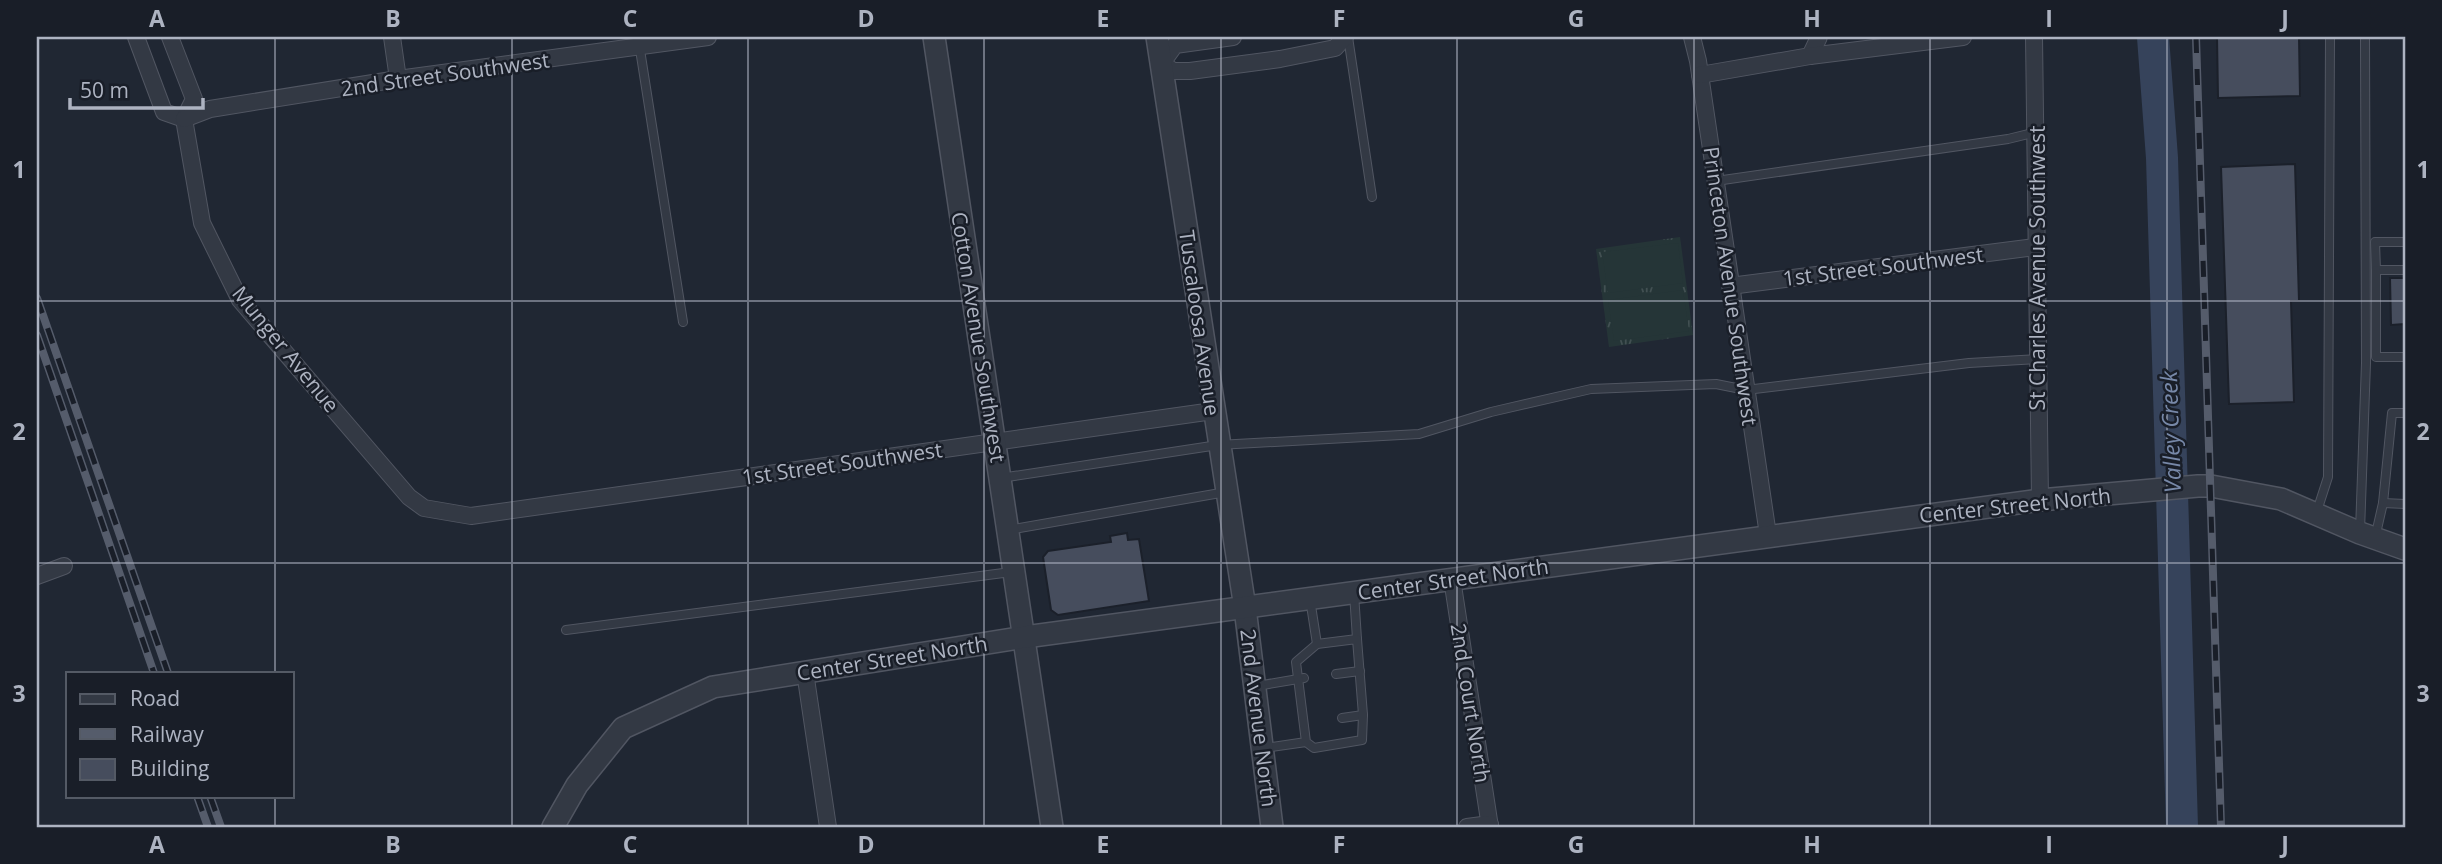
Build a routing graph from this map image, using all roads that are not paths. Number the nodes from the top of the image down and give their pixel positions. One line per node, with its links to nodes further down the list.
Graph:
1 (136, 37): 20 (street)
2 (170, 37): 20 (street, Munger Avenue)
3 (392, 37): 19 (street)
4 (708, 37): 15 (street, 2nd Street Southwest)
5 (933, 37): 35 (street, Cotton Avenue Southwest)
6 (1157, 37): 17 (street, Tuscaloosa Avenue)
7 (1233, 37): 17 (street)
8 (1346, 37): 17 (street); 23 (lane)
9 (1692, 37): 18 (street, Princeton Avenue Southwest)
10 (1819, 37): 16 (street)
11 (1963, 37): 16 (street)
12 (2034, 37): 21 (street, St Charles Avenue Southwest)
13 (2330, 37): 42 (lane)
14 (2365, 37): 46 (lane)
15 (639, 42): 19 (street, 2nd Street Southwest); 29 (lane)
16 (1810, 56): 18 (street)
17 (1161, 63): 33 (street, Tuscaloosa Avenue)
18 (1700, 75): 22 (street, Princeton Avenue Southwest)
19 (398, 79): 20 (street, 2nd Street Southwest)
20 (184, 119): 43 (street, Munger Avenue)
21 (2036, 132): 22 (lane); 25 (street, St Charles Avenue Southwest)
22 (1716, 181): 28 (street, Princeton Avenue Southwest)
23 (1373, 197)
24 (2405, 242): 26 (lane)
25 (2035, 247): 28 (street, 1st Street Southwest); 31 (street, St Charles Avenue Southwest)
26 (2376, 270): 27 (lane); 30 (lane)
27 (2405, 271)
28 (1730, 286): 32 (street, Princeton Avenue Southwest)
29 (683, 322)
30 (2405, 357)
31 (2037, 359): 32 (lane); 39 (street, St Charles Avenue Southwest)
32 (1746, 390): 36 (lane); 45 (street, Princeton Avenue Southwest)
33 (1213, 411): 35 (street, 1st Street Southwest); 36 (street, Tuscaloosa Avenue)
34 (2405, 413): 40 (lane)
35 (995, 441): 37 (street, Cotton Avenue Southwest); 43 (street, 1st Street Southwest)
36 (1218, 445): 37 (lane); 38 (street, Tuscaloosa Avenue)
37 (1000, 478): 44 (street, Cotton Avenue Southwest)
38 (1226, 492): 44 (lane); 54 (street, Tuscaloosa Avenue)
39 (2040, 500): 42 (street, Center Street North); 45 (street, Center Street North)
40 (2384, 503): 41 (lane); 46 (lane)
41 (2405, 504)
42 (2316, 514): 46 (street, Center Street North)
43 (471, 516)
44 (1008, 530): 49 (street, Cotton Avenue Southwest)
45 (1768, 535): 51 (street, Center Street North)
46 (2367, 536): 47 (street, Center Street North)
47 (2405, 549)
48 (64, 566): 50 (street)
49 (1014, 572): 55 (lane); 56 (street, Cotton Avenue Southwest)
50 (37, 576)
51 (1452, 579): 52 (street, Center Street North); 68 (street, 2nd Court North)
52 (1354, 593): 53 (street, Center Street North); 57 (lane)
53 (1310, 599): 54 (street, Center Street North); 58 (lane)
54 (1245, 608): 56 (street, Center Street North); 63 (street, 2nd Avenue North)
55 (566, 630)
56 (1025, 637): 60 (street, Center Street North); 71 (street, Cotton Avenue Southwest)
57 (1357, 639): 58 (lane); 59 (lane)
58 (1317, 644): 62 (lane)
59 (1360, 671): 61 (lane); 64 (lane)
60 (805, 672): 69 (street, Center Street North); 70 (street)
61 (1336, 674)
62 (1301, 679): 63 (lane); 66 (lane)
63 (1254, 686): 67 (street, 2nd Avenue North)
64 (1363, 715): 65 (lane); 66 (lane)
65 (1342, 718)
66 (1306, 742): 67 (lane)
67 (1262, 748): 72 (street, 2nd Avenue North)
68 (1490, 826): 73 (street)
69 (553, 827)
70 (828, 827)
71 (1052, 827)
72 (1272, 827)
73 (1467, 827)

